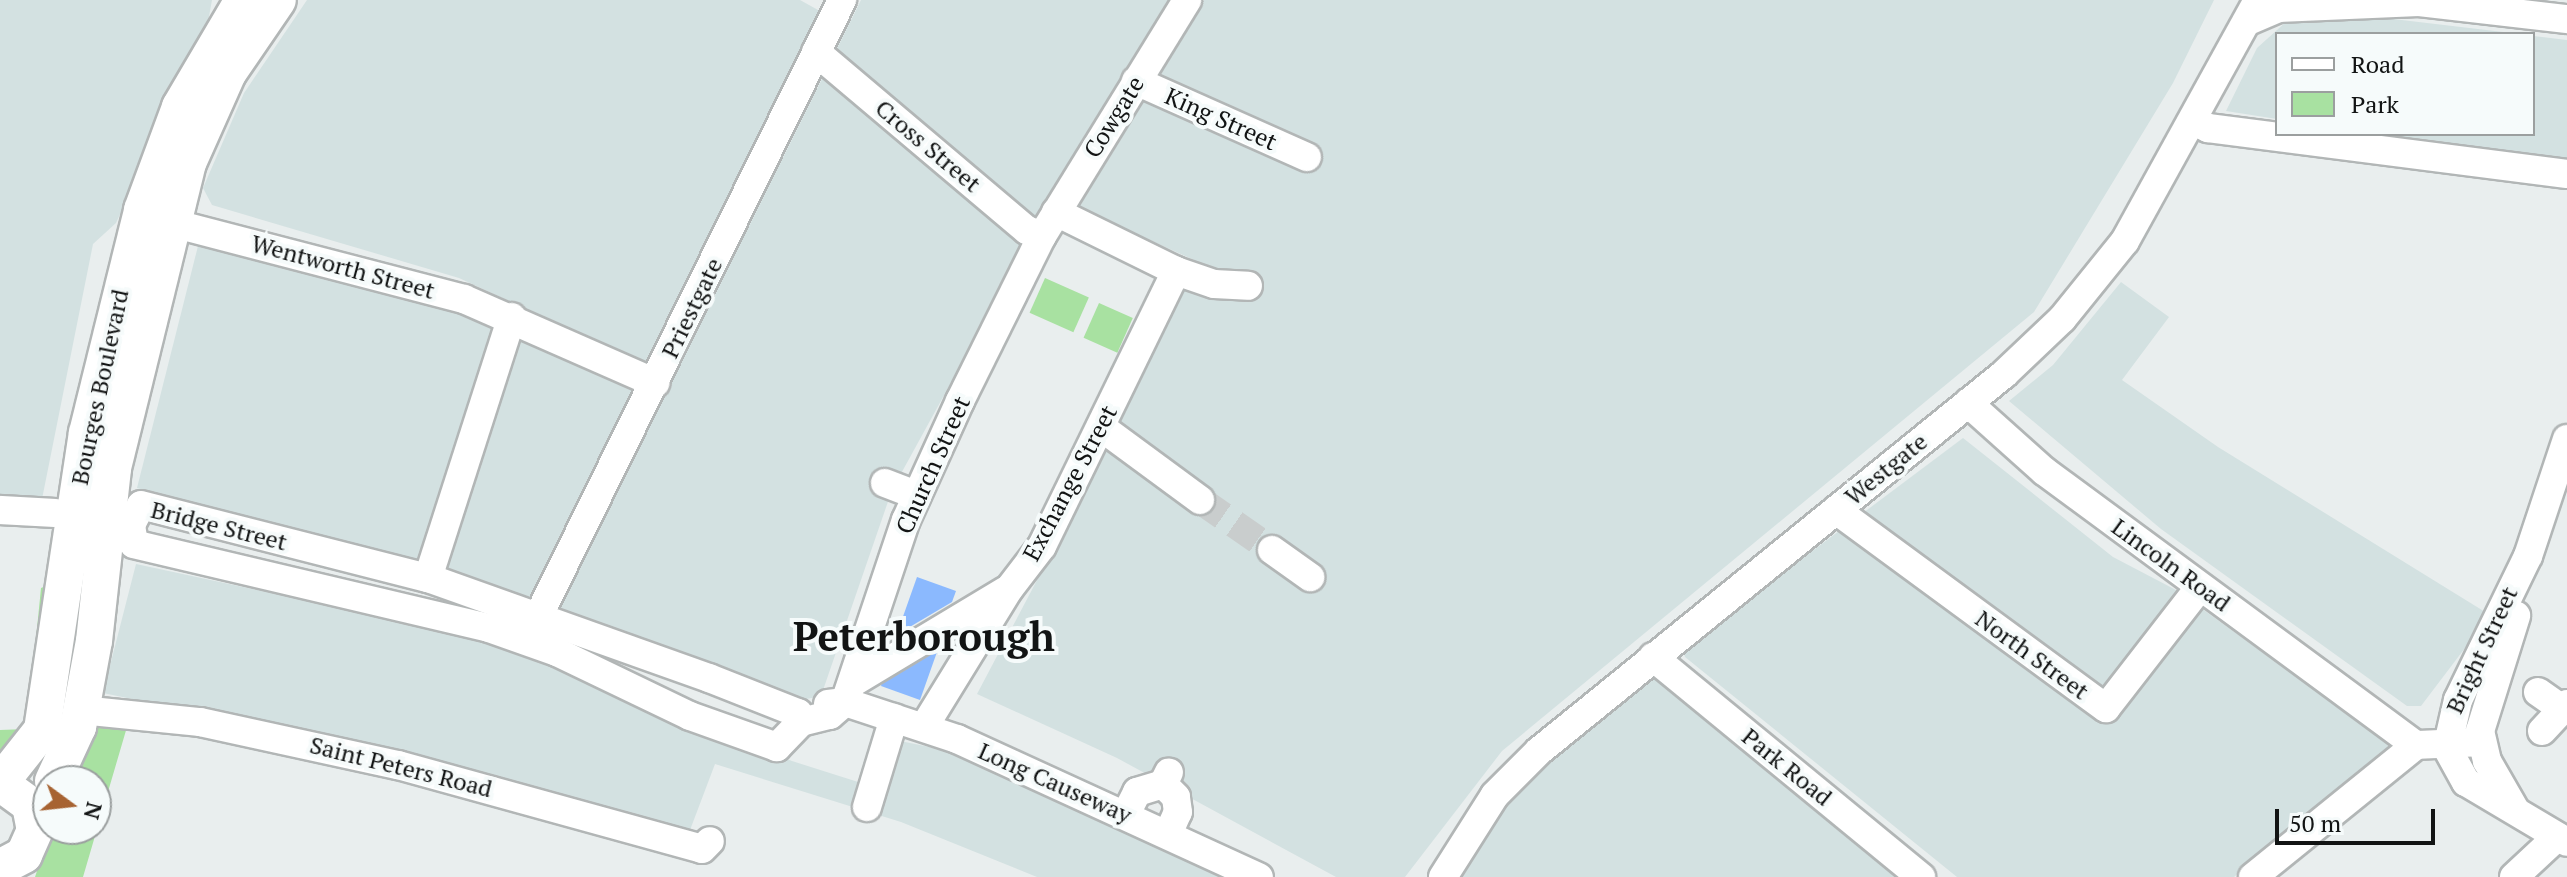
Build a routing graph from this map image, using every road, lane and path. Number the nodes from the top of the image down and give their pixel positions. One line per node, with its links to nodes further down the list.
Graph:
1 (278, 0): 13 (main road, Bourges Boulevard)
2 (842, 0): 8 (street, Priestgate)
3 (1187, 0): 9 (street, Cowgate)
4 (2319, 2): 6 (street); 7 (street)
5 (235, 6): 51 (main road, Bourges Boulevard)
6 (2253, 10): 10 (street, Westgate)
7 (2567, 19)
8 (816, 52): 14 (street, Cross Street); 18 (street, Priestgate)
9 (1136, 81): 11 (street, King Street); 14 (street, Cowgate)
10 (2194, 121): 12 (street); 19 (street, Westgate)
11 (1307, 157)
12 (2567, 174)
13 (172, 223): 17 (street, Wentworth Street); 40 (main road, Bourges Boulevard)
14 (1049, 224): 15 (street, Cross Street); 23 (street, Church Street)
15 (1176, 271): 16 (street, Cross Street); 20 (street, Exchange Street)
16 (1248, 286)
17 (512, 317): 18 (street, Wentworth Street); 31 (street)
18 (655, 383): 34 (street, Priestgate)
19 (1968, 403): 26 (street, Westgate); 32 (street, Lincoln Road)
20 (1101, 427): 24 (street); 33 (street, Exchange Street)
21 (2567, 439): 29 (street, Bright Street)
22 (885, 483): 23 (street)
23 (917, 495): 37 (street, Church Street)
24 (1200, 500)
25 (0, 510): 27 (street)
26 (1836, 510): 32 (street, North Street); 35 (street, Westgate)
27 (55, 513)
28 (1272, 550): 30 (street)
29 (2528, 556): 47 (street, Bright Street); 48 (street, Bright Street)
30 (1310, 577)
31 (428, 578): 34 (street, Bridge Street); 44 (street, Bridge Street)
32 (2200, 587): 41 (street, Lincoln Road)
33 (1009, 589): 37 (street, Bridge Street); 45 (street, Exchange Street)
34 (516, 597): 36 (street, Bridge Street)
35 (1653, 657): 62 (street, Westgate); 63 (street, Park Road)
36 (709, 678): 42 (street, Bridge Street); 44 (street)
37 (849, 692): 42 (street, Bridge Street); 43 (street, Long Causeway)
38 (2538, 692): 39 (street)
39 (2564, 706): 46 (street)
40 (81, 710): 50 (main road, Bourges Boulevard); 58 (street, Saint Peters Road)
41 (2384, 717): 48 (street, Lincoln Road); 49 (street, Lincoln Road)
42 (800, 718): 44 (street, Bridge Street)
43 (894, 718): 45 (street, Long Causeway); 53 (street)
44 (687, 723)
45 (924, 727): 55 (street, Long Causeway)
46 (2542, 731)
47 (2481, 733): 48 (street, Lincoln Road); 54 (street)
48 (2447, 736): 49 (street, Lincoln Road); 54 (street)
49 (2416, 745): 64 (street)
50 (61, 765)
51 (0, 783): 52 (main road)
52 (32, 800)
53 (867, 807)
54 (2516, 812): 57 (street)
55 (1126, 814): 56 (street, Long Causeway); 56 (street)
56 (1168, 834): 61 (street, Long Causeway)
57 (2562, 840): 65 (street)
58 (710, 841)
59 (32, 844): 60 (main road)
60 (15, 867)
61 (1259, 877)
62 (1443, 877)
63 (1921, 877)
64 (2253, 877)
65 (2514, 877)

